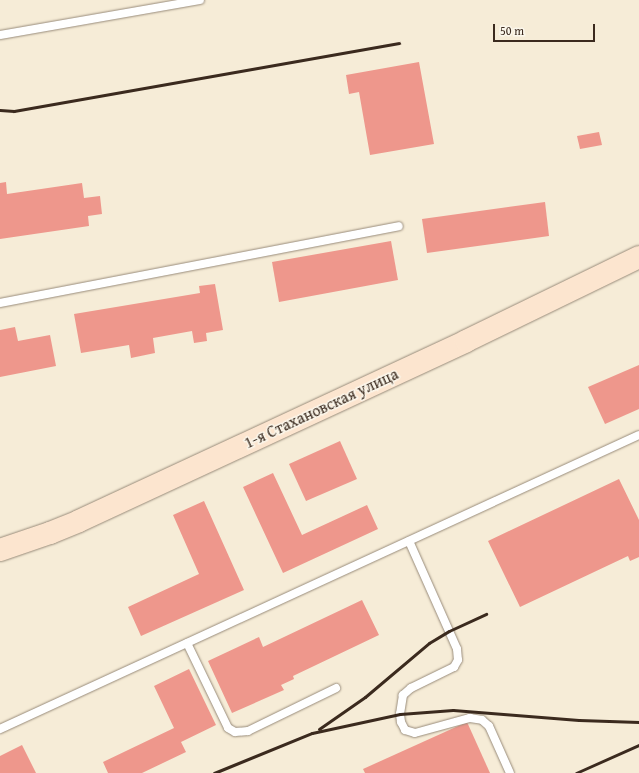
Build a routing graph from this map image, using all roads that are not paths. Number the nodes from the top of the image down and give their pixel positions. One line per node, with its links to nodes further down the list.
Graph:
1 (200, 0): 2 (lane)
2 (0, 35)
3 (399, 226): 5 (lane)
4 (639, 257): 8 (main road, 1-я Стахановская улица)
5 (0, 304)
6 (639, 435): 7 (lane)
7 (409, 541): 9 (lane); 12 (lane)
8 (0, 550)
9 (187, 643): 10 (lane); 11 (lane)
10 (336, 688)
11 (0, 729)
12 (510, 773)

